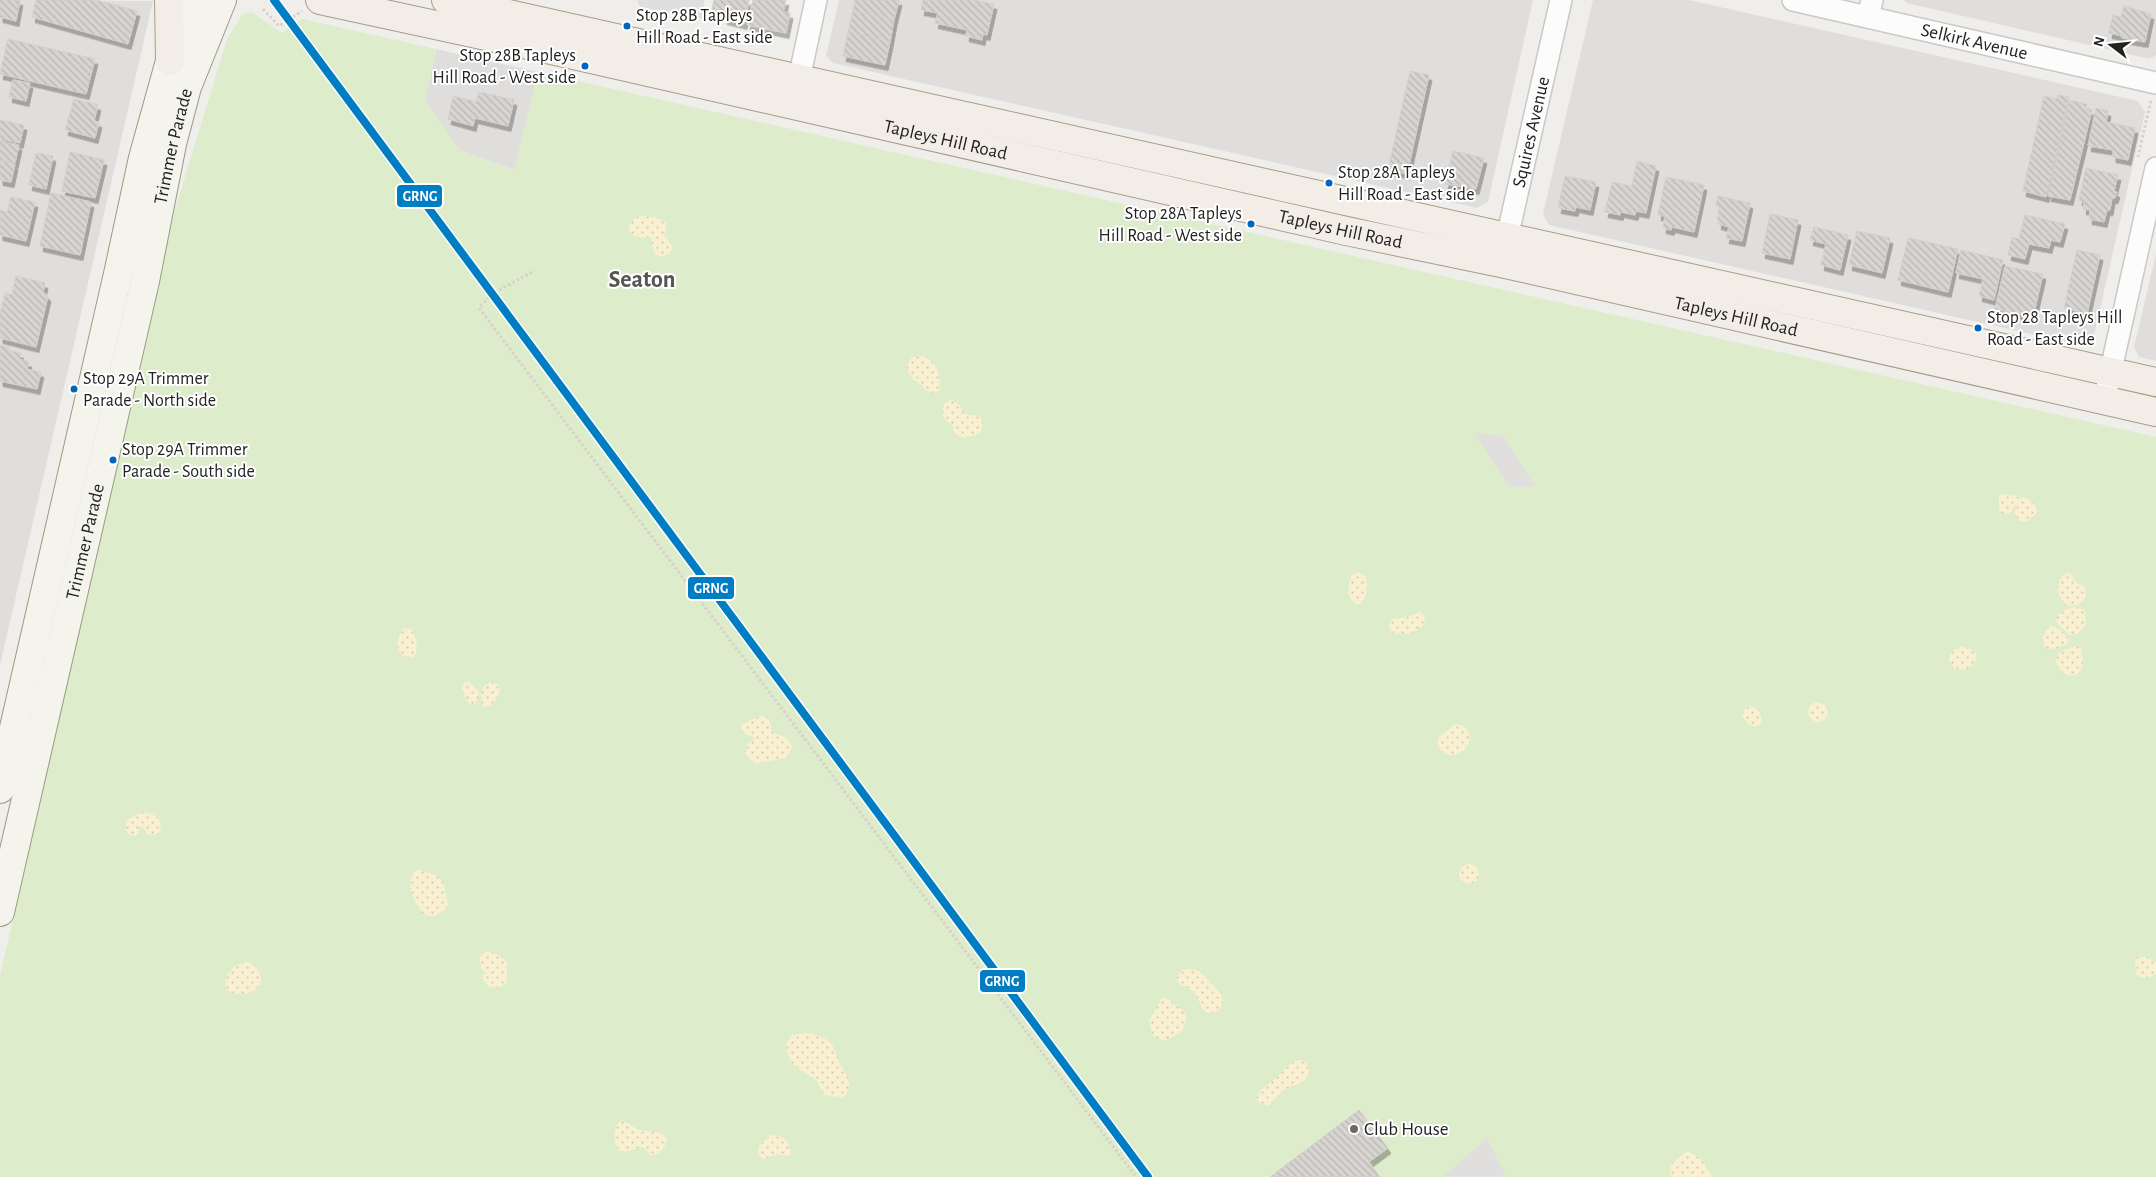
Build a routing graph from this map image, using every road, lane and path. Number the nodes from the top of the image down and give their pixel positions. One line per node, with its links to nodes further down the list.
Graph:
1 (169, 0): 10 (main road)
2 (195, 0): 10 (main road, Trimmer Parade)
3 (222, 0): 21 (main road, Trimmer Parade)
4 (320, 0): 14 (main road, Tapleys Hill Road)
5 (446, 0): 11 (main road, Tapleys Hill Road)
6 (816, 0): 11 (street)
7 (1561, 0): 14 (street, Squires Avenue)
8 (1793, 0): 9 (street, Selkirk Avenue)
9 (1870, 9): 12 (street, Selkirk Avenue)
10 (170, 61): 20 (main road, Trimmer Parade)
11 (799, 79): 14 (main road, Tapleys Hill Road)
12 (2156, 83)
13 (2156, 168): 16 (street)
14 (1504, 250): 16 (main road, Tapleys Hill Road); 18 (main road, Tapleys Hill Road)
15 (532, 272): 22 (path)
16 (2111, 372): 17 (main road, Tapleys Hill Road); 18 (street)
17 (2156, 382)
18 (2104, 401): 19 (main road, Tapleys Hill Road)
19 (2156, 412)
20 (0, 788)
21 (0, 912)
22 (1136, 1177)

